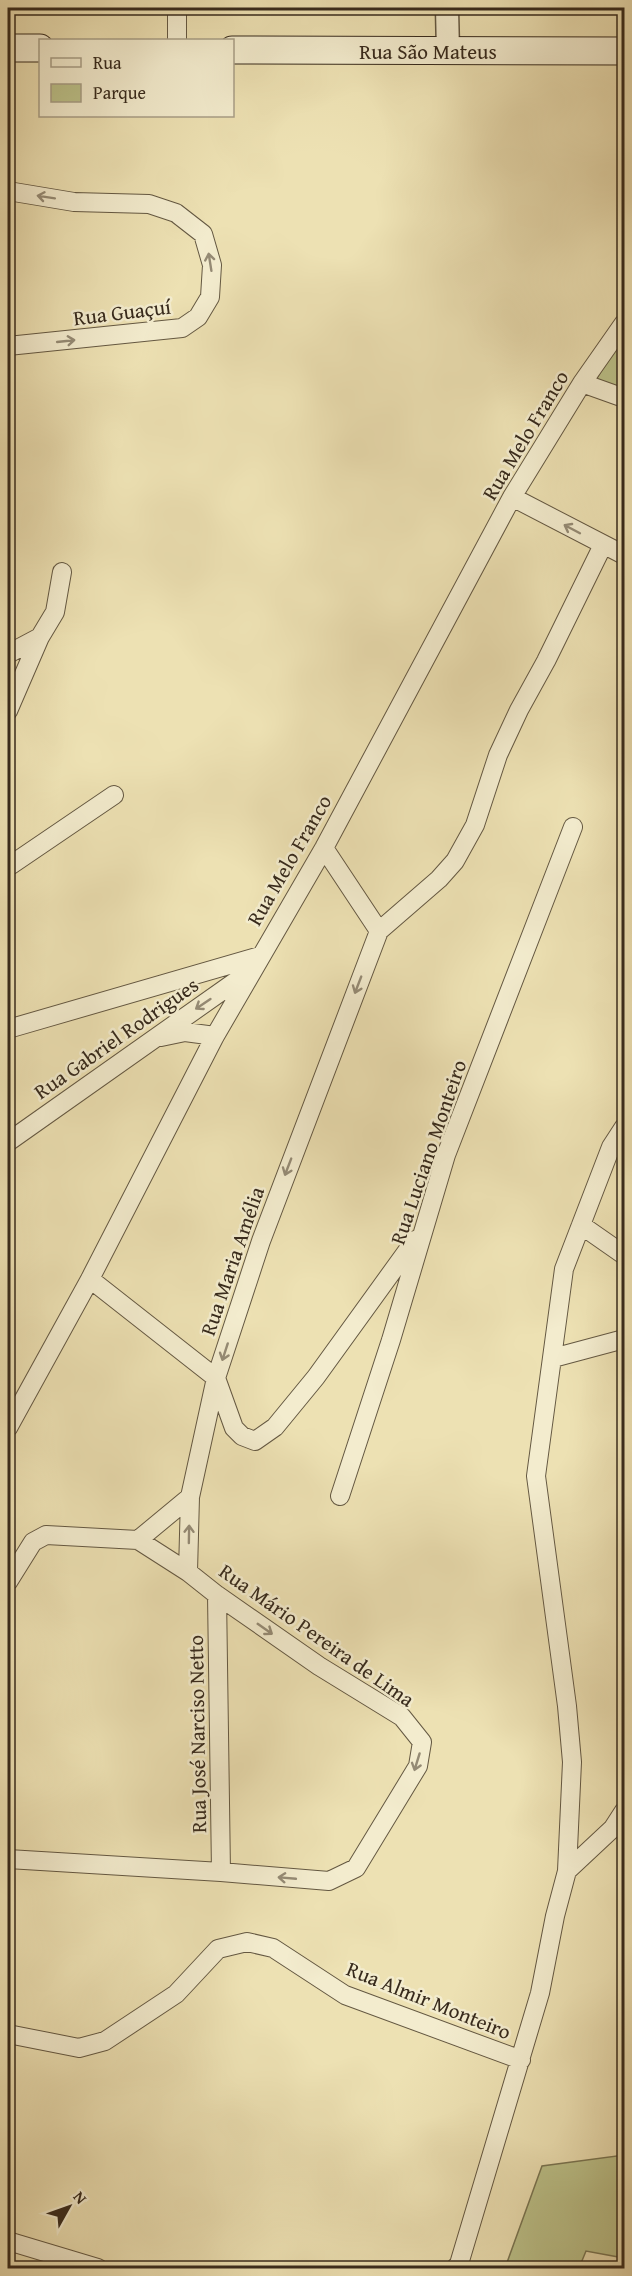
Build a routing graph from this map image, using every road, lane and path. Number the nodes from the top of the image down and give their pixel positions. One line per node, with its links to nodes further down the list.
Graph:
1 (177, 8): 3 (street)
2 (447, 8): 8 (street)
3 (177, 39)
4 (8, 48): 5 (main road)
5 (39, 48)
6 (234, 50): 8 (main road, Rua São Mateus)
7 (624, 51): 8 (main road, Rua São Mateus)
8 (448, 52)
9 (8, 191): 11 (street, Rua Guaçuí, one-way to 9)
10 (624, 323): 12 (street, Rua Melo Franco)
11 (8, 346)
12 (582, 383): 13 (street); 14 (street, Rua Melo Franco)
13 (624, 398)
14 (512, 497): 15 (street, one-way to 14); 23 (street, Rua Melo Franco)
15 (603, 545): 16 (street); 25 (street)
16 (624, 555)
17 (62, 572): 18 (street)
18 (40, 637): 19 (street); 20 (street)
19 (8, 654)
20 (8, 711)
21 (114, 795): 24 (street)
22 (573, 827): 33 (street, Rua Luciano Monteiro)
23 (324, 848): 25 (street); 26 (street, Rua Melo Franco)
24 (8, 867)
25 (379, 931): 38 (street, Rua Maria Amélia, one-way to 38)
26 (256, 964): 27 (street); 28 (street, Rua Melo Franco); 29 (street, Rua Gabriel Rodrigues, one-way to 29)
27 (8, 1029)
28 (215, 1036): 29 (street); 35 (street, Rua Melo Franco)
29 (151, 1040): 31 (street, Rua Gabriel Rodrigues)
30 (624, 1127): 32 (street)
31 (8, 1142)
32 (581, 1225): 34 (street); 37 (street)
33 (424, 1227): 38 (street); 40 (street, Rua Luciano Monteiro)
34 (624, 1255)
35 (90, 1279): 38 (street); 39 (street, Rua Melo Franco)
36 (624, 1339): 37 (street)
37 (553, 1358): 48 (street)
38 (216, 1378): 41 (street, Rua Maria Amélia)
39 (8, 1428)
40 (340, 1496)
41 (190, 1497): 42 (street); 43 (street, Rua Mário Pereira de Lima, one-way to 41)
42 (138, 1540): 43 (street, Rua Mário Pereira de Lima); 44 (street)
43 (188, 1572): 45 (street, Rua Mário Pereira de Lima)
44 (8, 1582)
45 (217, 1595): 49 (street, Rua José Narciso Netto); 49 (street, Rua Mário Pereira de Lima, one-way to 49)
46 (624, 1810): 48 (street)
47 (8, 1859): 49 (street, Rua Mário Pereira de Lima)
48 (567, 1871): 51 (street)
49 (221, 1872)
50 (8, 2034): 51 (street, Rua Almir Monteiro)
51 (521, 2060): 54 (street)
52 (8, 2241): 53 (street)
53 (98, 2268)
54 (456, 2268)

